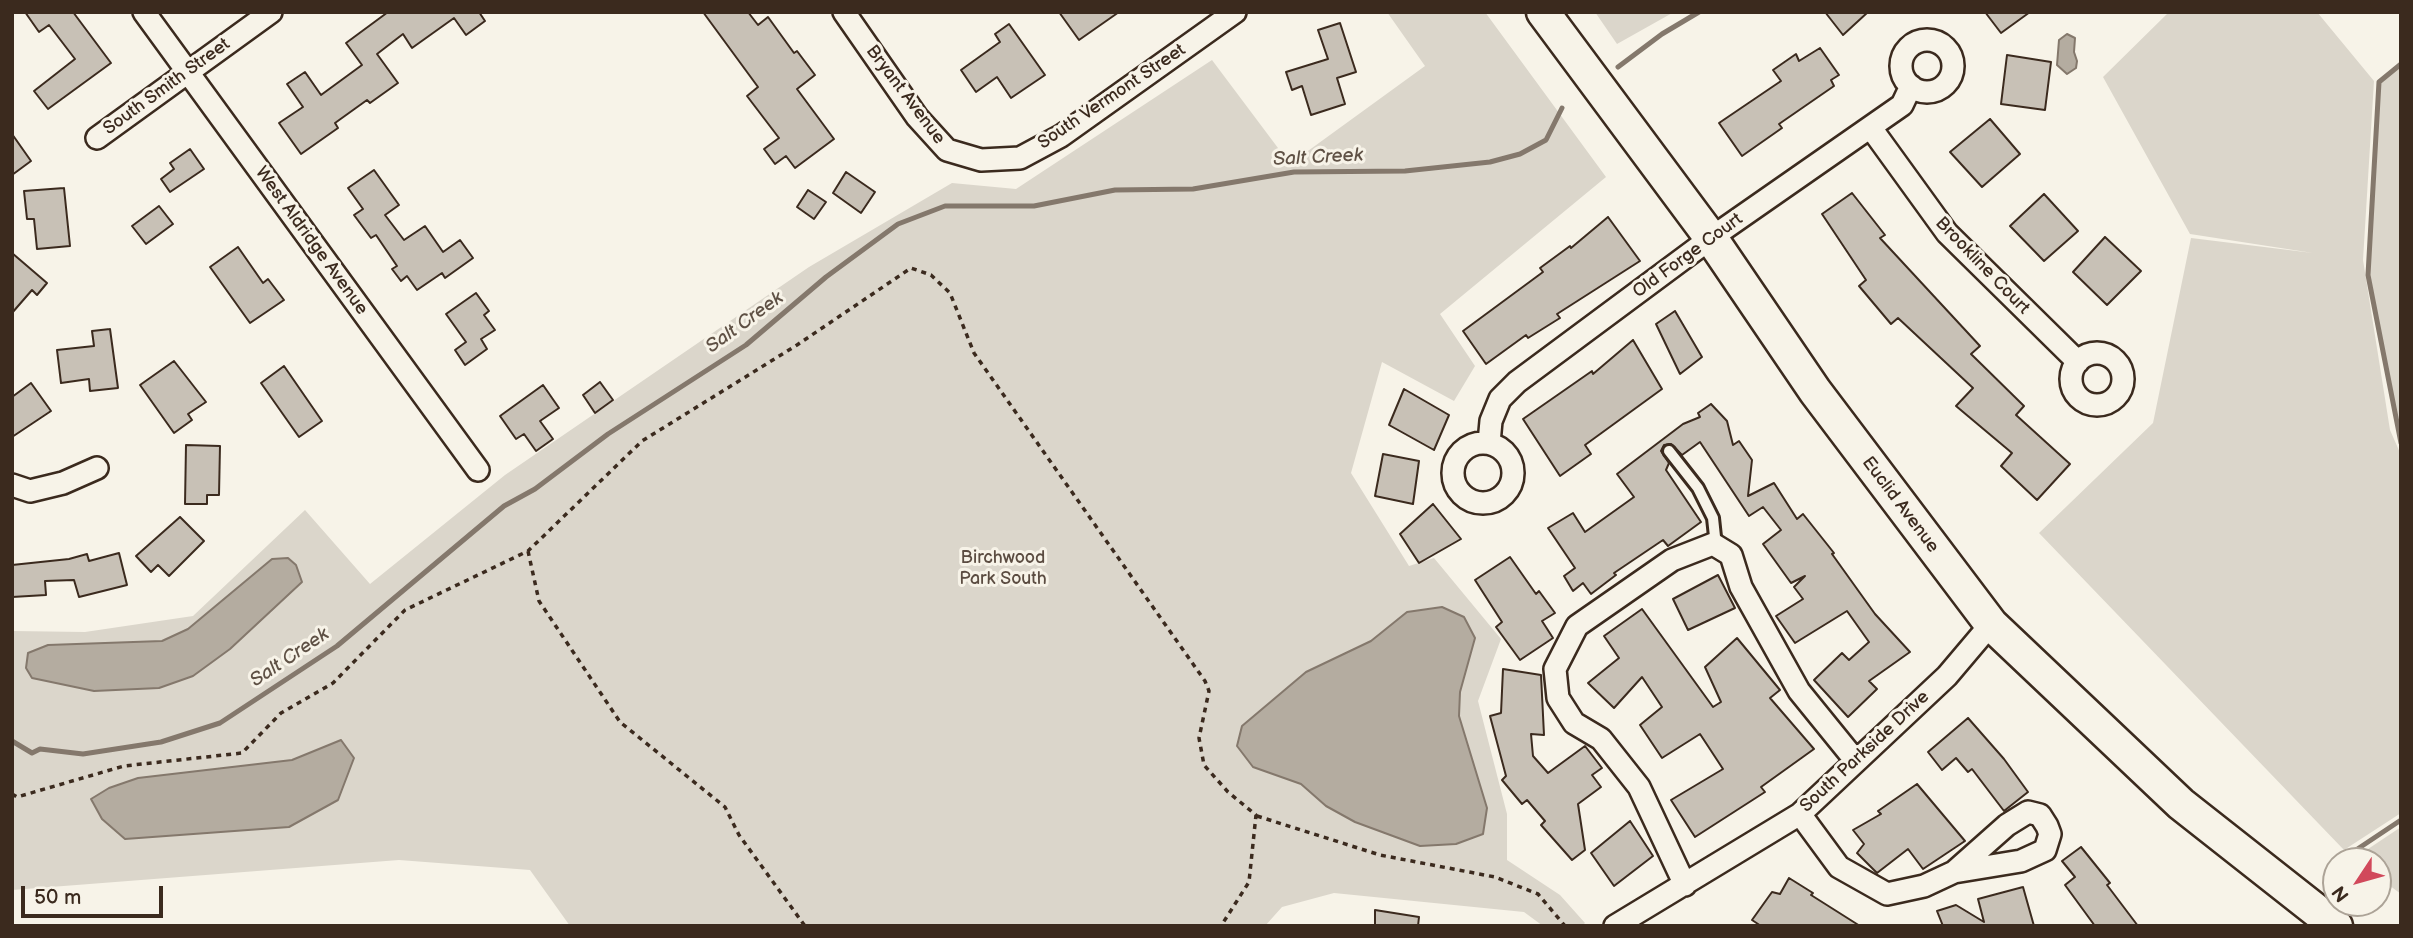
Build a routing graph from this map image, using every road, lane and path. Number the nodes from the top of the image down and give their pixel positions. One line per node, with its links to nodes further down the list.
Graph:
1 (144, 12): 6 (street, West Aldridge Avenue)
2 (271, 12): 6 (street, South Smith Street)
3 (844, 12): 10 (street, Bryant Avenue)
4 (1235, 12): 10 (street, South Vermont Street)
5 (1543, 12): 11 (main road, Euclid Avenue)
6 (187, 72): 9 (street, South Smith Street); 16 (street, West Aldridge Avenue)
7 (1911, 86): 8 (street, Old Forge Court)
8 (1871, 128): 11 (street, Old Forge Court); 12 (street, Brookline Court)
9 (97, 138)
10 (981, 160)
11 (1711, 238): 13 (street, Old Forge Court); 20 (main road, Euclid Avenue)
12 (2078, 362)
13 (1489, 443)
14 (1669, 451): 18 (lane)
15 (97, 468): 17 (street)
16 (478, 470)
17 (12, 485)
18 (1716, 546): 21 (street); 26 (street)
19 (528, 551): 22 (path); 24 (path); 27 (path)
20 (1991, 624): 21 (street, South Parkside Drive); 31 (main road, Euclid Avenue)
21 (1855, 761): 23 (street, South Parkside Drive)
22 (12, 794)
23 (1800, 814): 25 (street); 26 (street, South Parkside Drive)
24 (1256, 816): 28 (path); 29 (path)
25 (1954, 872)
26 (1685, 885): 30 (street, South Parkside Drive)
27 (805, 926)
28 (1221, 926)
29 (1565, 926)
30 (1615, 926)
31 (2336, 926)

